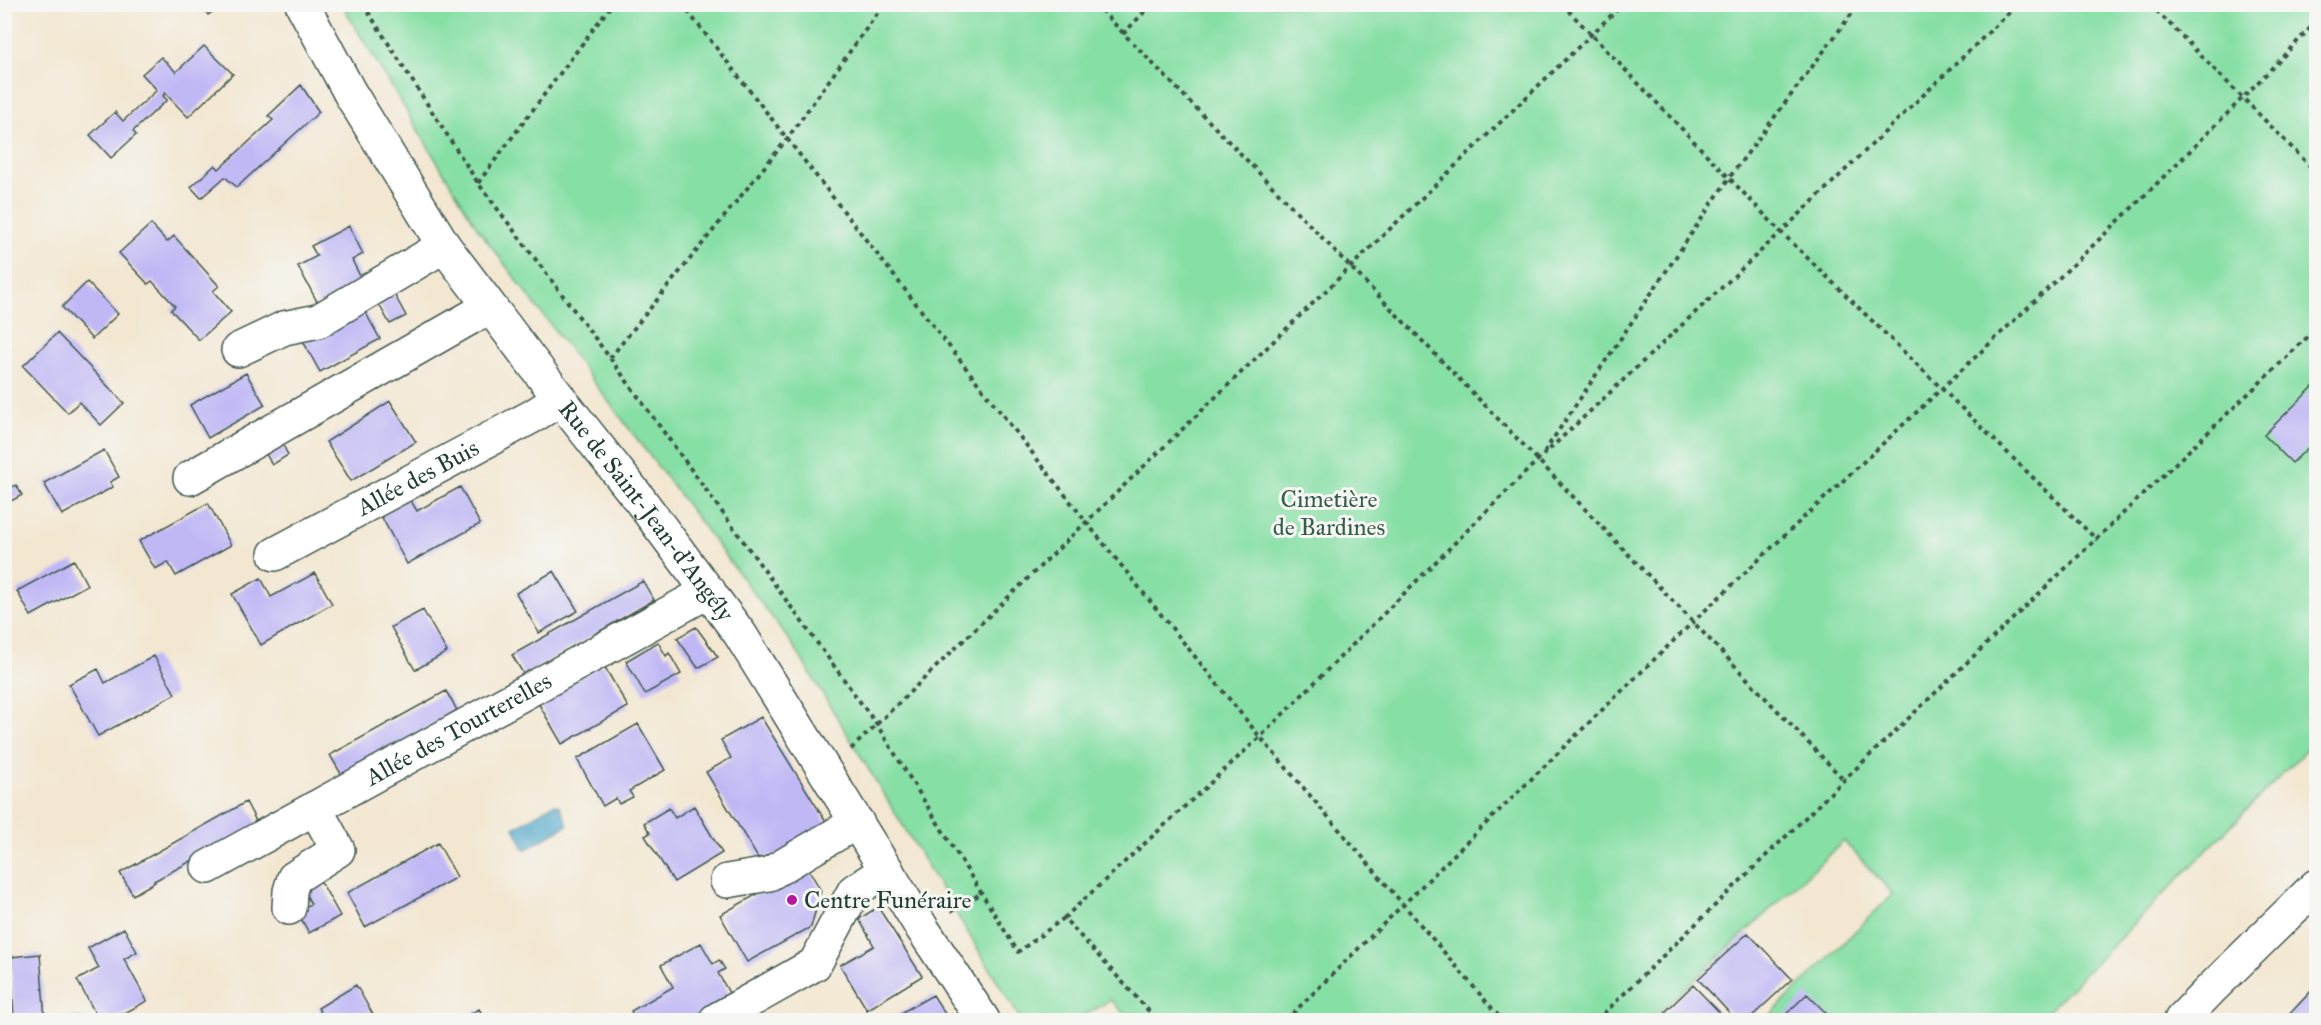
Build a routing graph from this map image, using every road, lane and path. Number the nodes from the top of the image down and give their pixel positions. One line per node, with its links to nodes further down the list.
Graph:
1 (302, 4): 22 (main road, Rue de Saint-Jean-d'Angély)
2 (363, 4): 20 (path)
3 (612, 4): 20 (path)
4 (682, 4): 17 (path)
5 (884, 4): 17 (path)
6 (1095, 4): 14 (path)
7 (1152, 4): 14 (path)
8 (1562, 4): 15 (path)
9 (1623, 4): 15 (path)
10 (1859, 4): 19 (path)
11 (2018, 4): 21 (path)
12 (2150, 4): 16 (path)
13 (2316, 22): 16 (path)
14 (1123, 34): 23 (path)
15 (1591, 35): 19 (path); 23 (path)
16 (2244, 99): 18 (path); 28 (path)
17 (787, 140): 27 (path); 32 (path)
18 (2316, 172)
19 (1729, 178): 21 (path); 30 (path)
20 (478, 183): 27 (path)
21 (1781, 232): 28 (path); 30 (path)
22 (444, 246): 24 (main road, Rue de Saint-Jean-d'Angély); 26 (main road)
23 (1351, 267): 30 (path); 32 (path)
24 (489, 307): 29 (main road, Rue de Saint-Jean-d'Angély); 31 (main road)
25 (2316, 329): 33 (path)
26 (238, 350)
27 (610, 358): 37 (path)
28 (1942, 389): 33 (path); 36 (path)
29 (560, 399): 34 (main road, Allée des Buis); 35 (main road, Rue de Saint-Jean-d'Angély)
30 (1538, 460): 36 (path); 38 (path)
31 (190, 478)
32 (1087, 523): 37 (path); 38 (path)
33 (2097, 540): 40 (path)
34 (275, 554)
35 (709, 591): 39 (main road, Rue de Saint-Jean-d'Angély); 41 (main road, Allée des Tourterelles)
36 (1694, 622): 40 (path); 47 (path)
37 (877, 725): 39 (path); 49 (path)
38 (1260, 737): 47 (path); 49 (path)
39 (824, 768): 42 (main road, Rue de Saint-Jean-d'Angély)
40 (1844, 780): 55 (path)
41 (315, 808): 43 (main road, Allée des Tourterelles); 48 (main road)
42 (857, 822): 44 (main road, Rue de Saint-Jean-d'Angély); 45 (main road)
43 (208, 867)
44 (887, 870): 50 (main road); 51 (main road, Rue de Saint-Jean-d'Angély)
45 (727, 881)
46 (2316, 886): 56 (main road)
47 (1403, 905): 53 (path); 54 (path)
48 (289, 908)
49 (1064, 918): 52 (path)
50 (716, 1020)
51 (983, 1020)
52 (1157, 1020)
53 (1286, 1020)
54 (1502, 1020)
55 (1597, 1020)
56 (2181, 1020)

